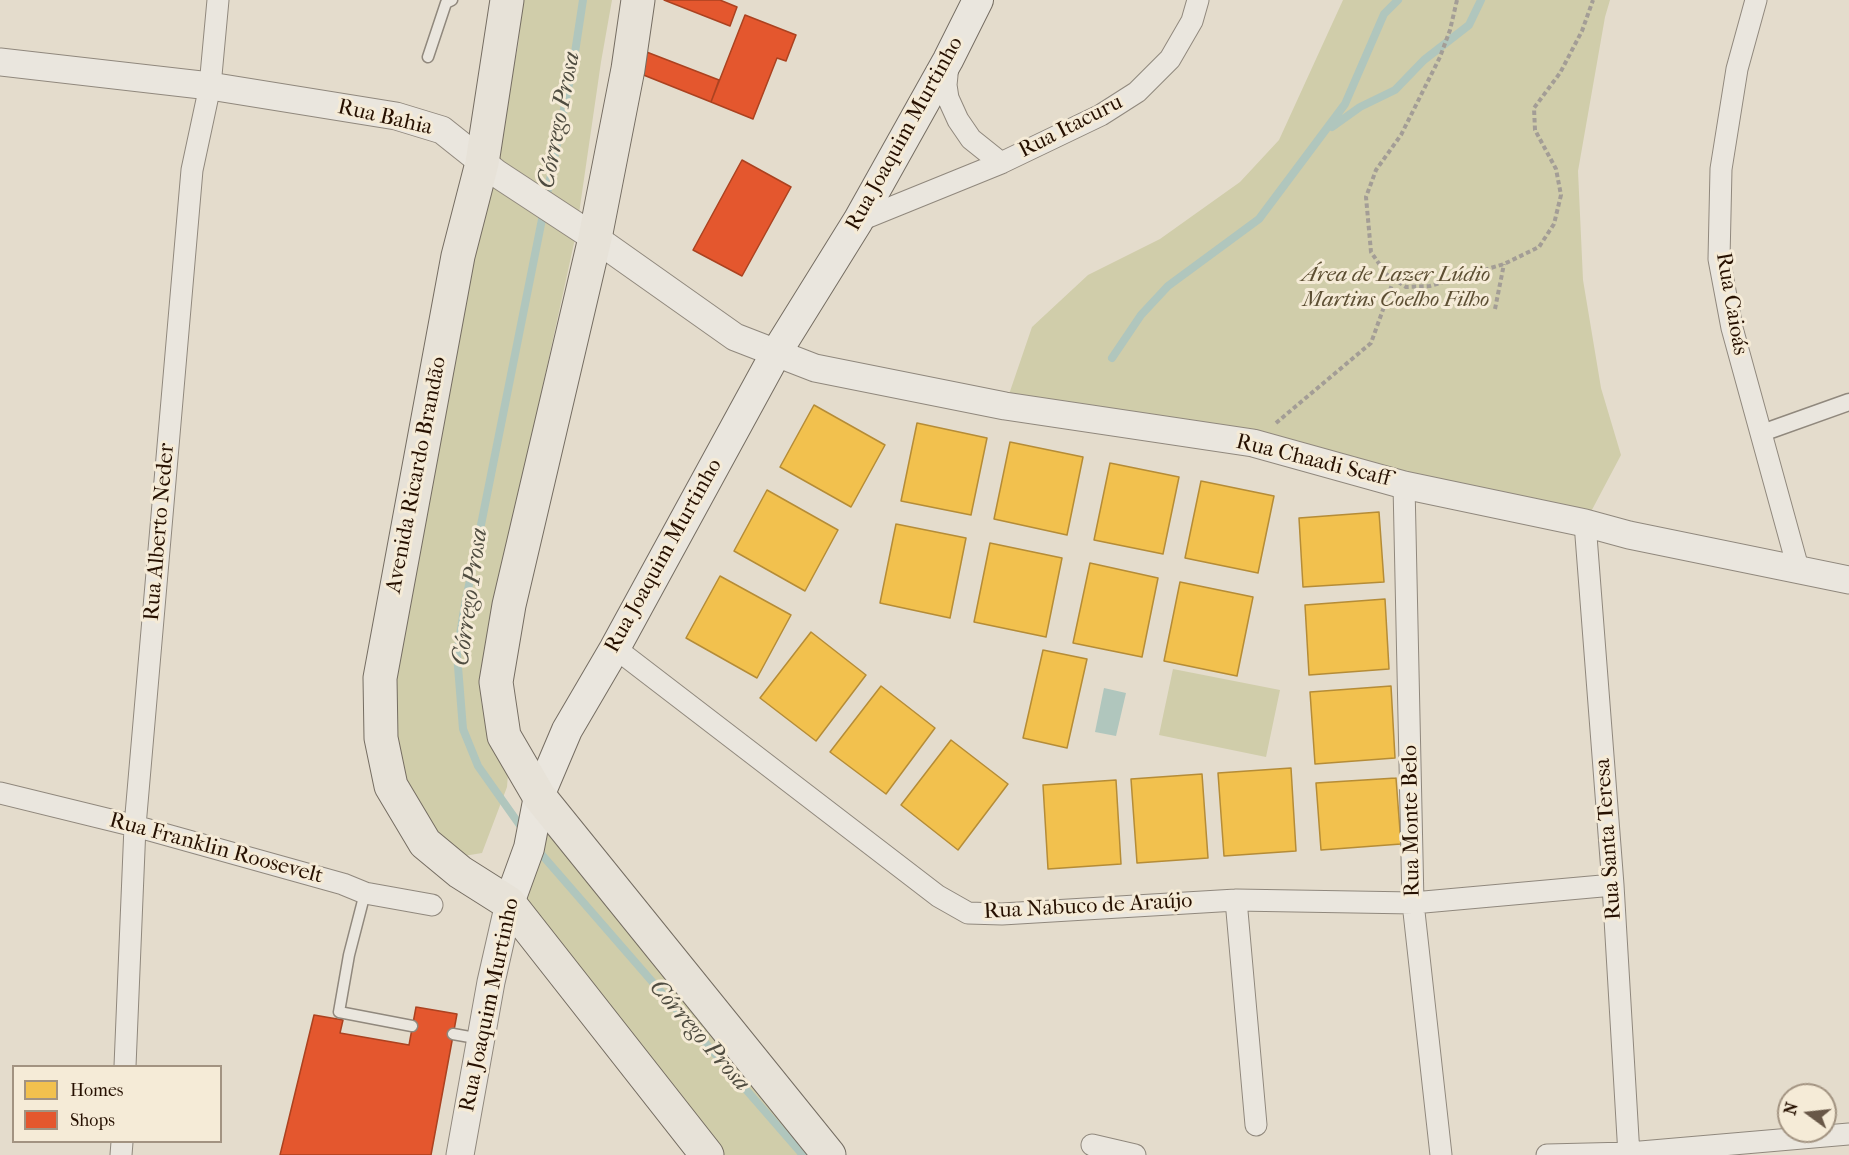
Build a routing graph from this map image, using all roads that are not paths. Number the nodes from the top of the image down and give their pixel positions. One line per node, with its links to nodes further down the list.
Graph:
1 (218, 0): 11 (street, Rua Alberto Neder)
2 (452, 0): 8 (lane)
3 (507, 0): 13 (main road, Avenida Ricardo Brandão)
4 (638, 0): 15 (main road)
5 (978, 0): 9 (main road, Rua Joaquim Murtinho)
6 (1198, 0): 12 (street, Rua Itacuru)
7 (1756, 0): 18 (street, Rua Caioás)
8 (428, 57)
9 (948, 60): 12 (street, Rua Itacuru); 14 (main road, Rua Joaquim Murtinho)
10 (0, 62): 11 (street, Rua Bahia)
11 (210, 86): 13 (street, Rua Bahia); 26 (street, Rua Alberto Neder)
12 (1001, 163): 14 (street, Rua Itacuru)
13 (489, 168): 15 (street, Rua Bahia); 29 (main road, Avenida Ricardo Brandão)
14 (858, 221): 16 (main road, Rua Joaquim Murtinho)
15 (583, 231): 16 (street, Rua Bahia); 25 (main road)
16 (776, 354): 19 (street, Rua Chaadi Scaff); 23 (main road, Rua Joaquim Murtinho)
17 (1849, 402): 18 (street)
18 (1762, 433): 21 (street, Rua Caioás)
19 (1404, 485): 20 (street, Rua Chaadi Scaff); 31 (street, Rua Monte Belo)
20 (1585, 523): 21 (street, Rua Chaadi Scaff); 27 (street, Rua Santa Teresa)
21 (1798, 568): 22 (street, Rua Chaadi Scaff)
22 (1849, 580)
23 (615, 648): 25 (main road, Rua Joaquim Murtinho); 30 (street, Rua Nabuco de Araújo)
24 (0, 793): 26 (street, Rua Franklin Roosevelt)
25 (537, 810): 29 (main road, Rua Joaquim Murtinho); 43 (main road)
26 (135, 826): 28 (street, Rua Franklin Roosevelt); 36 (street, Rua Alberto Neder)
27 (1613, 885): 31 (street, Rua Nabuco de Araújo); 40 (street, Rua Santa Teresa)
28 (365, 893): 32 (street, Rua Franklin Roosevelt); 33 (lane)
29 (511, 897): 35 (street, Rua Joaquim Murtinho); 42 (main road, Avenida Ricardo Brandão)
30 (1236, 900): 31 (street, Rua Nabuco de Araújo); 37 (street)
31 (1413, 903): 45 (street, Rua Monte Belo)
32 (432, 905)
33 (412, 1026)
34 (453, 1034): 35 (lane)
35 (481, 1039): 41 (street, Rua Joaquim Murtinho)
36 (125, 1065)
37 (1256, 1125)
38 (1849, 1134): 40 (street)
39 (1092, 1145): 44 (street)
40 (1629, 1154): 46 (street)
41 (460, 1155)
42 (707, 1155)
43 (829, 1155)
44 (1135, 1155)
45 (1441, 1155)
46 (1547, 1155)

